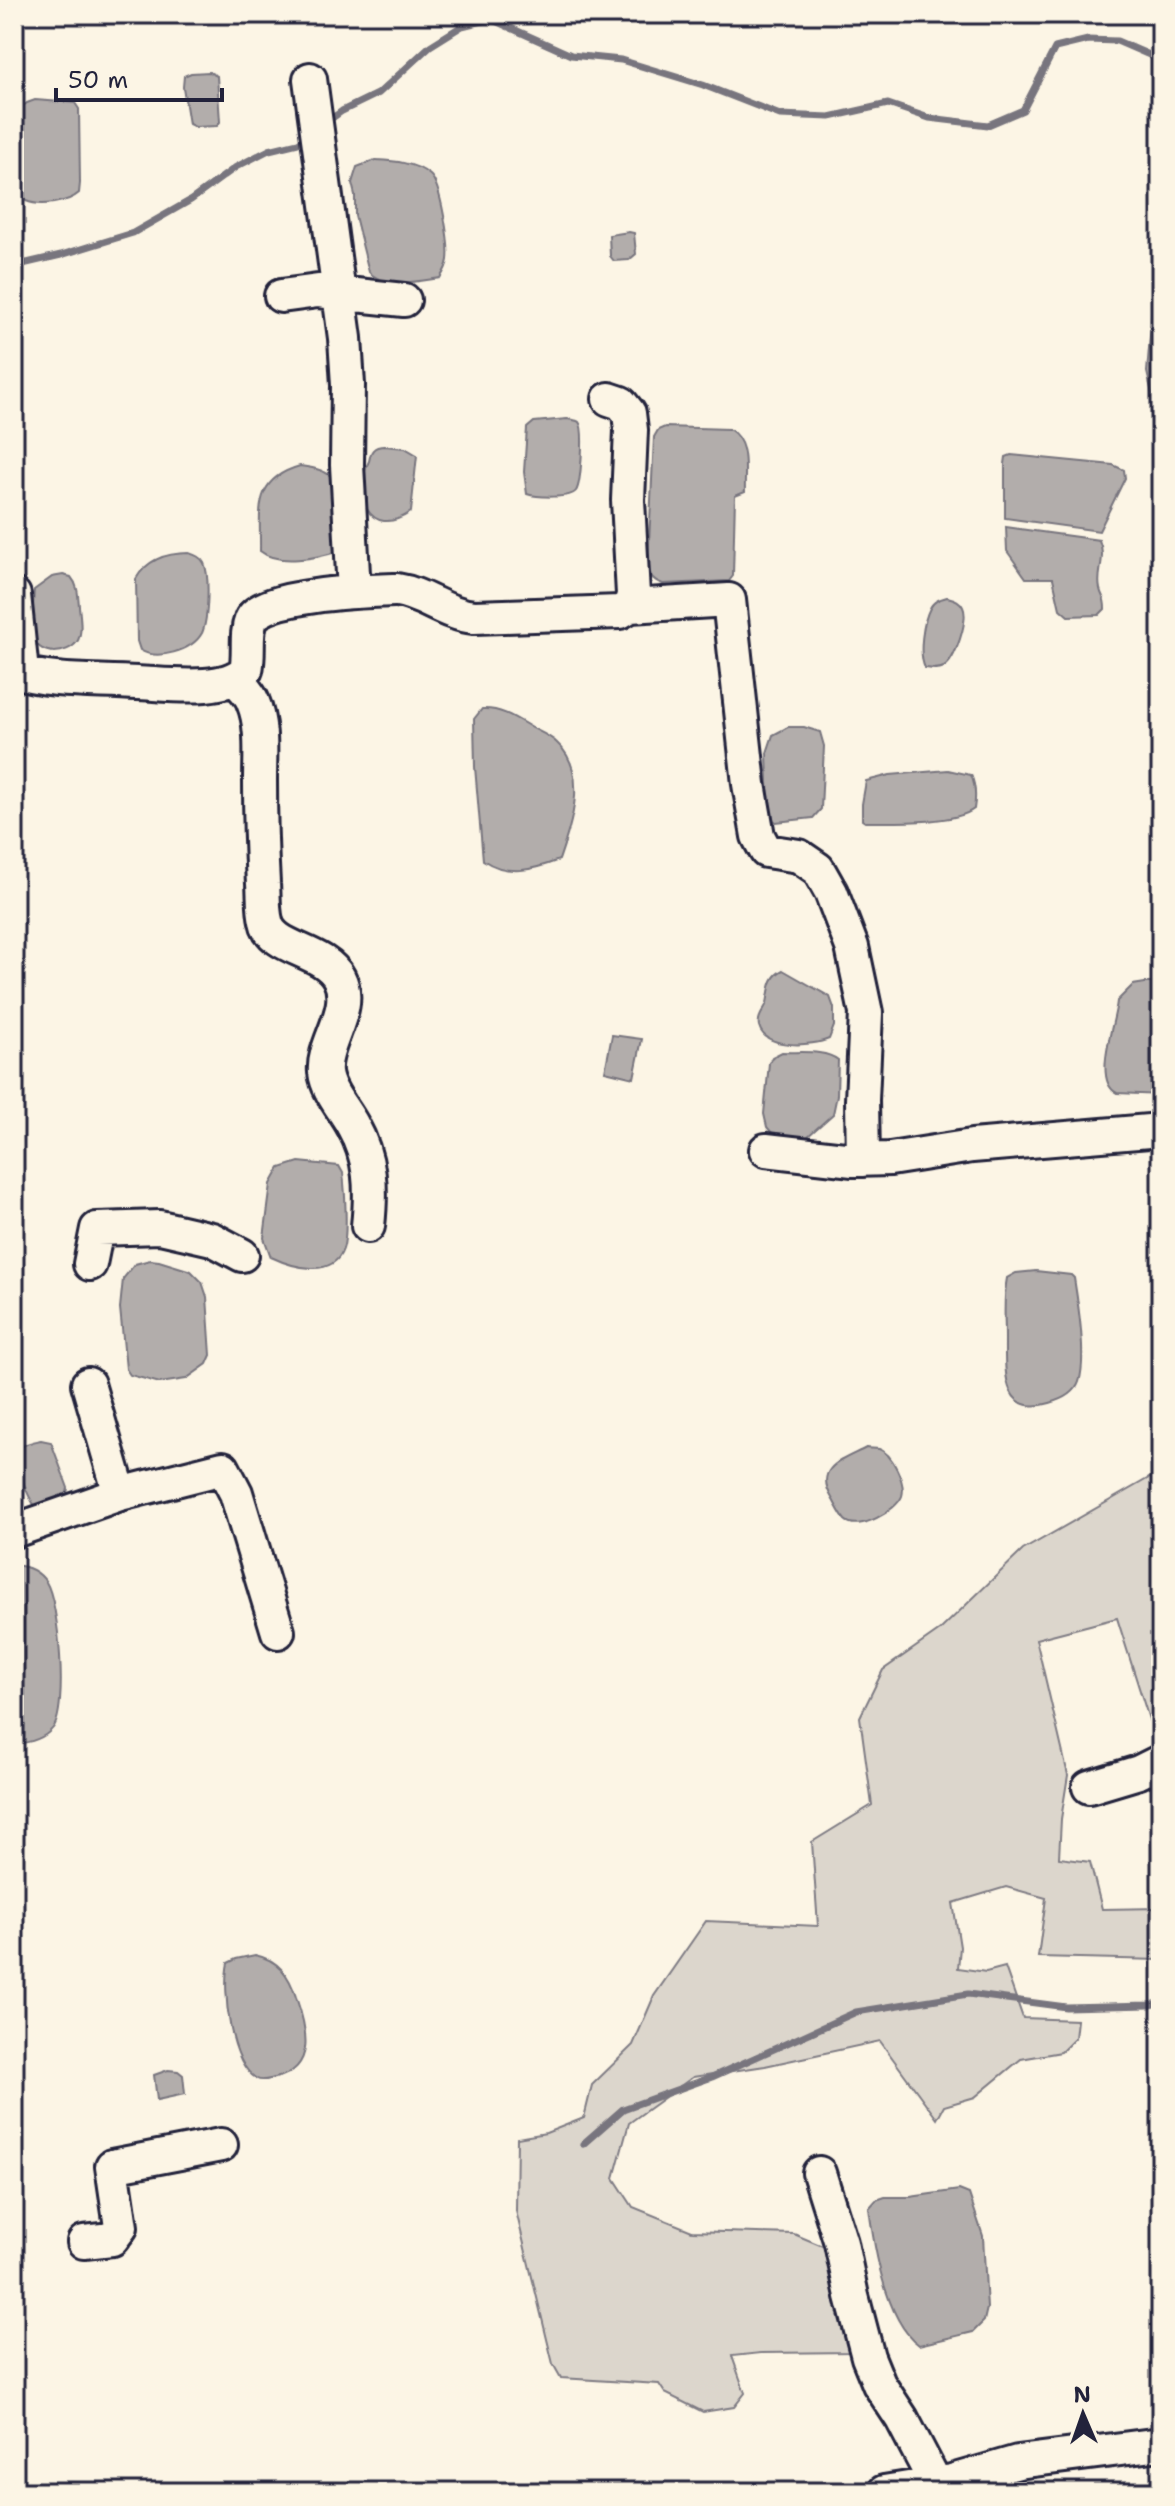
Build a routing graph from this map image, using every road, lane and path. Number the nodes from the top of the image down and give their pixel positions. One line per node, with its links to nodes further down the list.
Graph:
1 (311, 93): 2 (street)
2 (339, 293): 3 (street); 4 (street); 6 (street)
3 (281, 296)
4 (404, 300)
5 (609, 399): 8 (street)
6 (354, 592): 8 (street); 10 (street)
7 (14, 595): 9 (street)
8 (630, 606): 13 (street)
9 (17, 672): 10 (street)
10 (235, 678): 14 (street)
11 (1161, 1130): 13 (street)
12 (766, 1150): 13 (street)
13 (863, 1160)
14 (368, 1226)
15 (242, 1255): 16 (street)
16 (90, 1264)
17 (88, 1384): 18 (street)
18 (120, 1494): 19 (street); 20 (street)
19 (14, 1531)
20 (278, 1632)
21 (1161, 1761): 22 (street)
22 (1089, 1787)
23 (221, 2145): 25 (street)
24 (819, 2173): 27 (street)
25 (84, 2242)
26 (1161, 2444): 28 (street)
27 (936, 2484): 28 (street); 29 (street)
28 (968, 2484)
29 (884, 2492)

